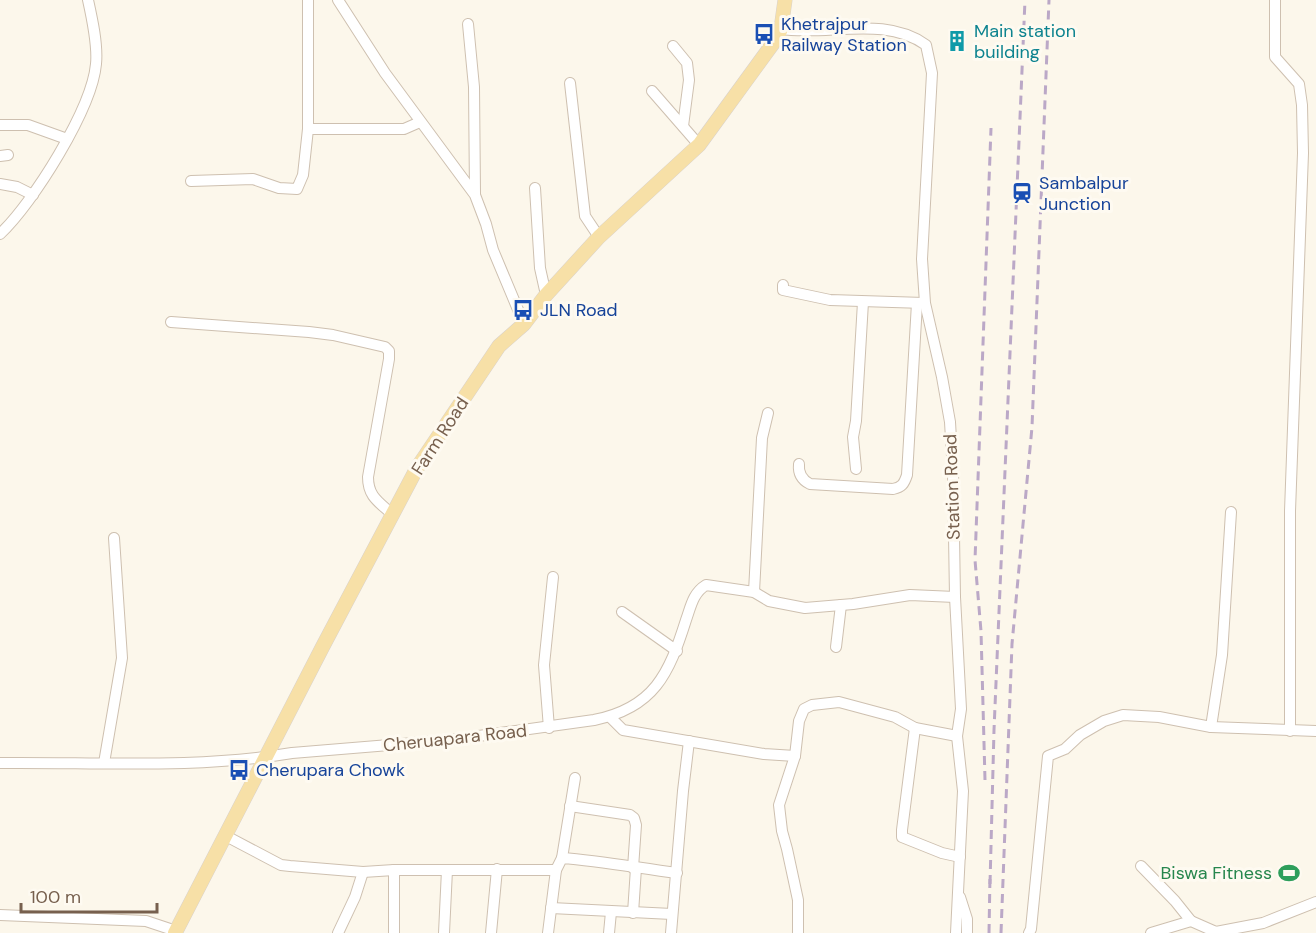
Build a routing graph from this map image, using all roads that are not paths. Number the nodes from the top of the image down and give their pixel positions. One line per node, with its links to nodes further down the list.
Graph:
1 (88, 0): 15 (street)
2 (308, 0): 14 (street)
3 (338, 0): 11 (street)
4 (785, 0): 7 (main road, Farm Road)
5 (1275, 0): 47 (street)
6 (468, 24): 21 (street)
7 (781, 28): 16 (main road, Farm Road); 27 (street, Station Road)
8 (673, 46): 13 (street)
9 (570, 82): 23 (street)
10 (652, 91): 13 (street)
11 (420, 122): 14 (street); 21 (street)
12 (0, 126): 15 (street)
13 (683, 126): 16 (street)
14 (308, 129): 17 (street)
15 (67, 139): 20 (street)
16 (699, 145): 23 (main road, Farm Road)
17 (191, 181)
18 (0, 184): 20 (street)
19 (534, 188): 25 (street)
20 (33, 195): 22 (street)
21 (475, 195): 29 (street)
22 (0, 234)
23 (599, 237): 25 (main road, Farm Road)
24 (783, 285): 26 (street)
25 (546, 295): 29 (main road, Farm Road)
26 (863, 302): 27 (street); 32 (street)
27 (921, 303): 31 (street); 38 (street, Station Road)
28 (171, 322): 34 (street)
29 (524, 324): 34 (main road, Farm Road)
30 (768, 413): 37 (street)
31 (799, 464)
32 (856, 469)
33 (1231, 512): 46 (street)
34 (393, 515): 52 (main road, Farm Road)
35 (114, 538): 54 (street)
36 (553, 577): 44 (street)
37 (754, 592): 39 (street, Cheruapara Road); 42 (street, Cheruapara Road)
38 (955, 597): 39 (street, Cheruapara Road); 49 (street, Station Road)
39 (841, 605): 41 (street)
40 (622, 612): 42 (street)
41 (836, 646)
42 (677, 651): 43 (street, Cheruapara Road)
43 (610, 717): 44 (street, Cheruapara Road); 50 (street)
44 (549, 728): 52 (street, Cheruapara Road)
45 (915, 728): 49 (street); 51 (street); 58 (street)
46 (1211, 728): 47 (street); 87 (street)
47 (1290, 731): 48 (street)
48 (1316, 731)
49 (957, 736): 58 (street, Station Road)
50 (689, 741): 51 (street); 67 (street)
51 (795, 756): 84 (street)
52 (267, 757): 54 (street, Cheruapara Road); 57 (main road, Farm Road)
53 (0, 763): 54 (street, Cheruapara Road)
54 (104, 763)
55 (575, 778): 56 (street)
56 (570, 806): 59 (street); 61 (street)
57 (226, 836): 66 (street); 76 (main road, Farm Road)
58 (960, 857): 68 (street, Station Road)
59 (562, 858): 61 (street); 65 (street)
60 (1141, 866): 75 (street)
61 (635, 868): 67 (street); 72 (street)
62 (497, 869): 64 (street); 65 (street); 80 (street)
63 (394, 870): 64 (street); 66 (street); 78 (street)
64 (447, 870): 79 (street)
65 (556, 870): 70 (street)
66 (363, 872): 77 (street)
67 (677, 873): 73 (street)
68 (959, 894): 85 (street, Station Road); 86 (street)
69 (1316, 902): 75 (street)
70 (551, 908): 71 (street); 81 (street)
71 (611, 912): 72 (street); 82 (street)
72 (633, 913): 73 (street)
73 (672, 914): 83 (street)
74 (0, 915): 76 (street)
75 (1191, 921): 88 (street)
76 (176, 932)
77 (338, 933)
78 (394, 933)
79 (444, 933)
80 (491, 933)
81 (548, 933)
82 (609, 933)
83 (671, 933)
84 (798, 933)
85 (956, 933)
86 (967, 933)
87 (1029, 933)
88 (1151, 933)

